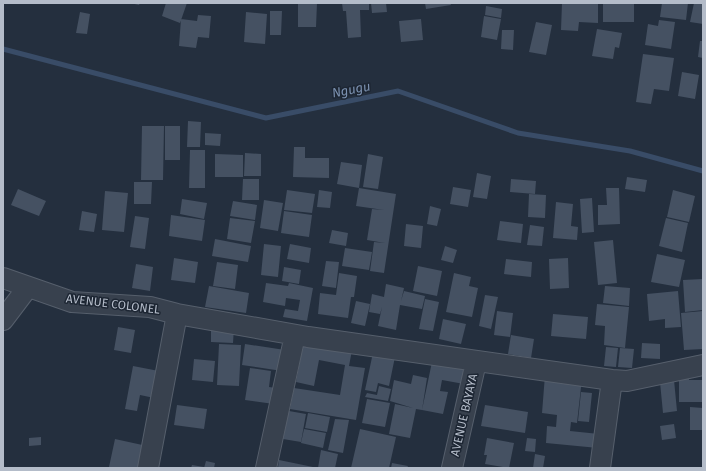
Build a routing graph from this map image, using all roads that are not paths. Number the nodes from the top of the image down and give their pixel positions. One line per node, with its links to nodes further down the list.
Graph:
1 (3, 278): 2 (street, AVENUE COLONEL)
2 (28, 287): 3 (street, AVENUE COLONEL); 4 (street)
3 (177, 314): 5 (street, AVENUE COLONEL); 9 (street)
4 (3, 320)
5 (295, 335): 6 (street, AVENUE COLONEL); 10 (street)
6 (476, 362): 8 (street, AVENUE COLONEL); 11 (street, AVENUE BAYAYA)
7 (703, 365): 8 (street, AVENUE COLONEL)
8 (612, 380): 12 (street)
9 (148, 468)
10 (266, 468)
11 (452, 468)
12 (600, 468)

